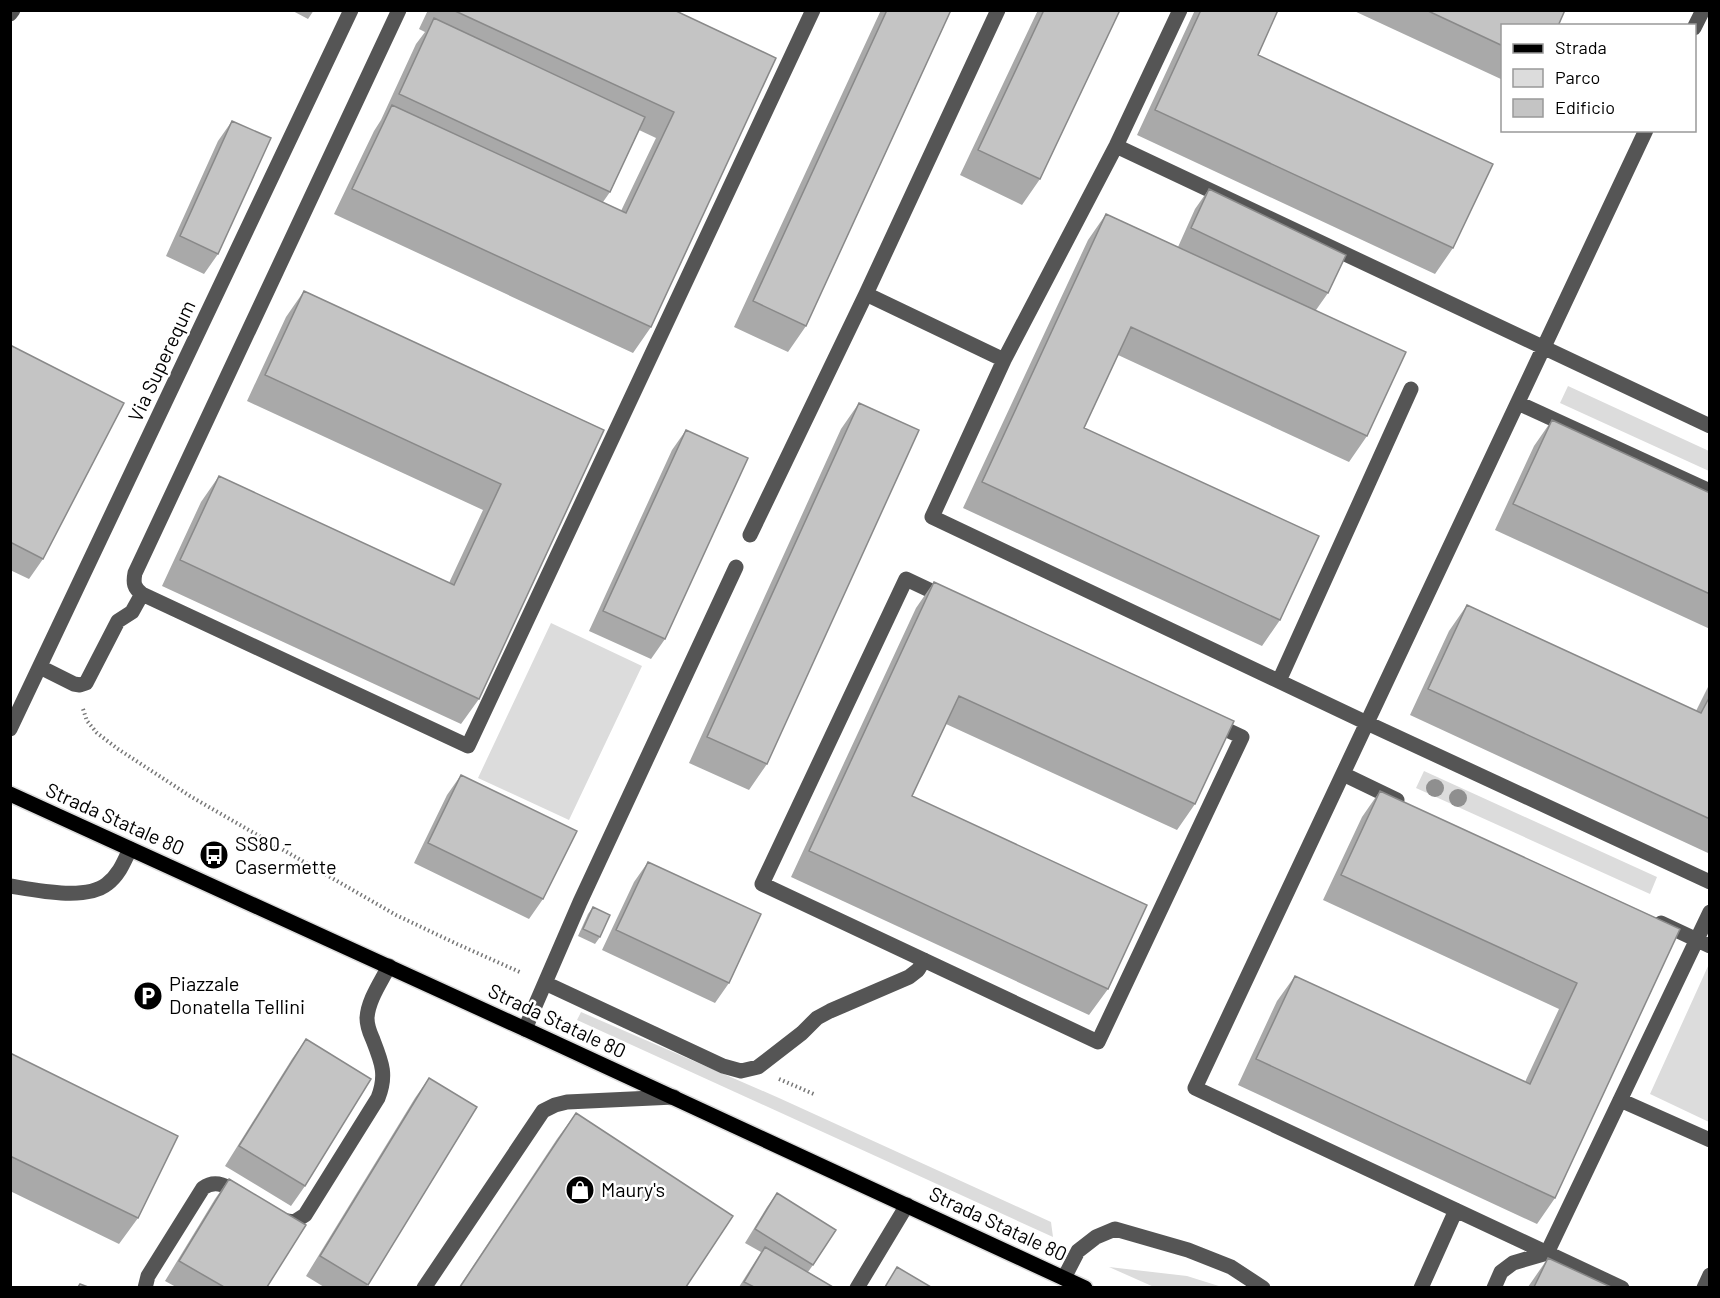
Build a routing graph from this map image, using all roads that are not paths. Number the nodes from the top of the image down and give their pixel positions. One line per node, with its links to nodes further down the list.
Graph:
1 (351, 10): 20 (street, Via Superequm)
2 (399, 10): 19 (street)
3 (813, 10): 19 (street)
4 (998, 10): 10 (street)
5 (1180, 10): 9 (street)
6 (1703, 10): 7 (street)
7 (1696, 26)
8 (1645, 132): 11 (street)
9 (1116, 146): 11 (street); 12 (street)
10 (866, 294): 12 (street); 17 (street)
11 (1544, 348): 14 (street); 15 (street)
12 (1004, 360): 21 (street)
13 (1411, 389): 21 (street)
14 (1518, 403): 16 (street); 22 (street)
15 (1710, 426)
16 (1710, 492)
17 (750, 535)
18 (736, 567): 35 (street)
19 (142, 594): 20 (street)
20 (40, 667): 23 (street, Via Superequm)
21 (1279, 681): 22 (street)
22 (1367, 723): 24 (street); 28 (street)
23 (10, 729)
24 (1343, 774): 26 (street); 42 (street)
25 (10, 794): 27 (main road, Strada Statale 80)
26 (1407, 804)
27 (130, 849): 29 (street); 34 (main road, Strada Statale 80)
28 (1710, 882)
29 (10, 886)
30 (1710, 912): 32 (street)
31 (1643, 914): 32 (street)
32 (1703, 943): 38 (street)
33 (924, 960): 33 (street); 35 (street)
34 (389, 966): 36 (main road, Strada Statale 80); 43 (street)
35 (545, 983): 36 (street)
36 (525, 1029): 37 (main road, Strada Statale 80)
37 (674, 1097): 41 (main road, Strada Statale 80); 48 (street)
38 (1620, 1100): 39 (street); 44 (street)
39 (1710, 1140)
40 (252, 1203): 47 (street)
41 (907, 1205): 46 (main road, Strada Statale 80); 49 (street)
42 (1456, 1210): 44 (street); 52 (street)
43 (270, 1215)
44 (1547, 1253): 53 (street); 54 (street)
45 (1710, 1275): 55 (street)
46 (1064, 1278): 50 (main road, Strada Statale 80); 51 (street)
47 (145, 1287)
48 (424, 1287)
49 (857, 1287)
50 (1085, 1287)
51 (1263, 1287)
52 (1421, 1287)
53 (1494, 1287)
54 (1622, 1287)
55 (1704, 1287)

